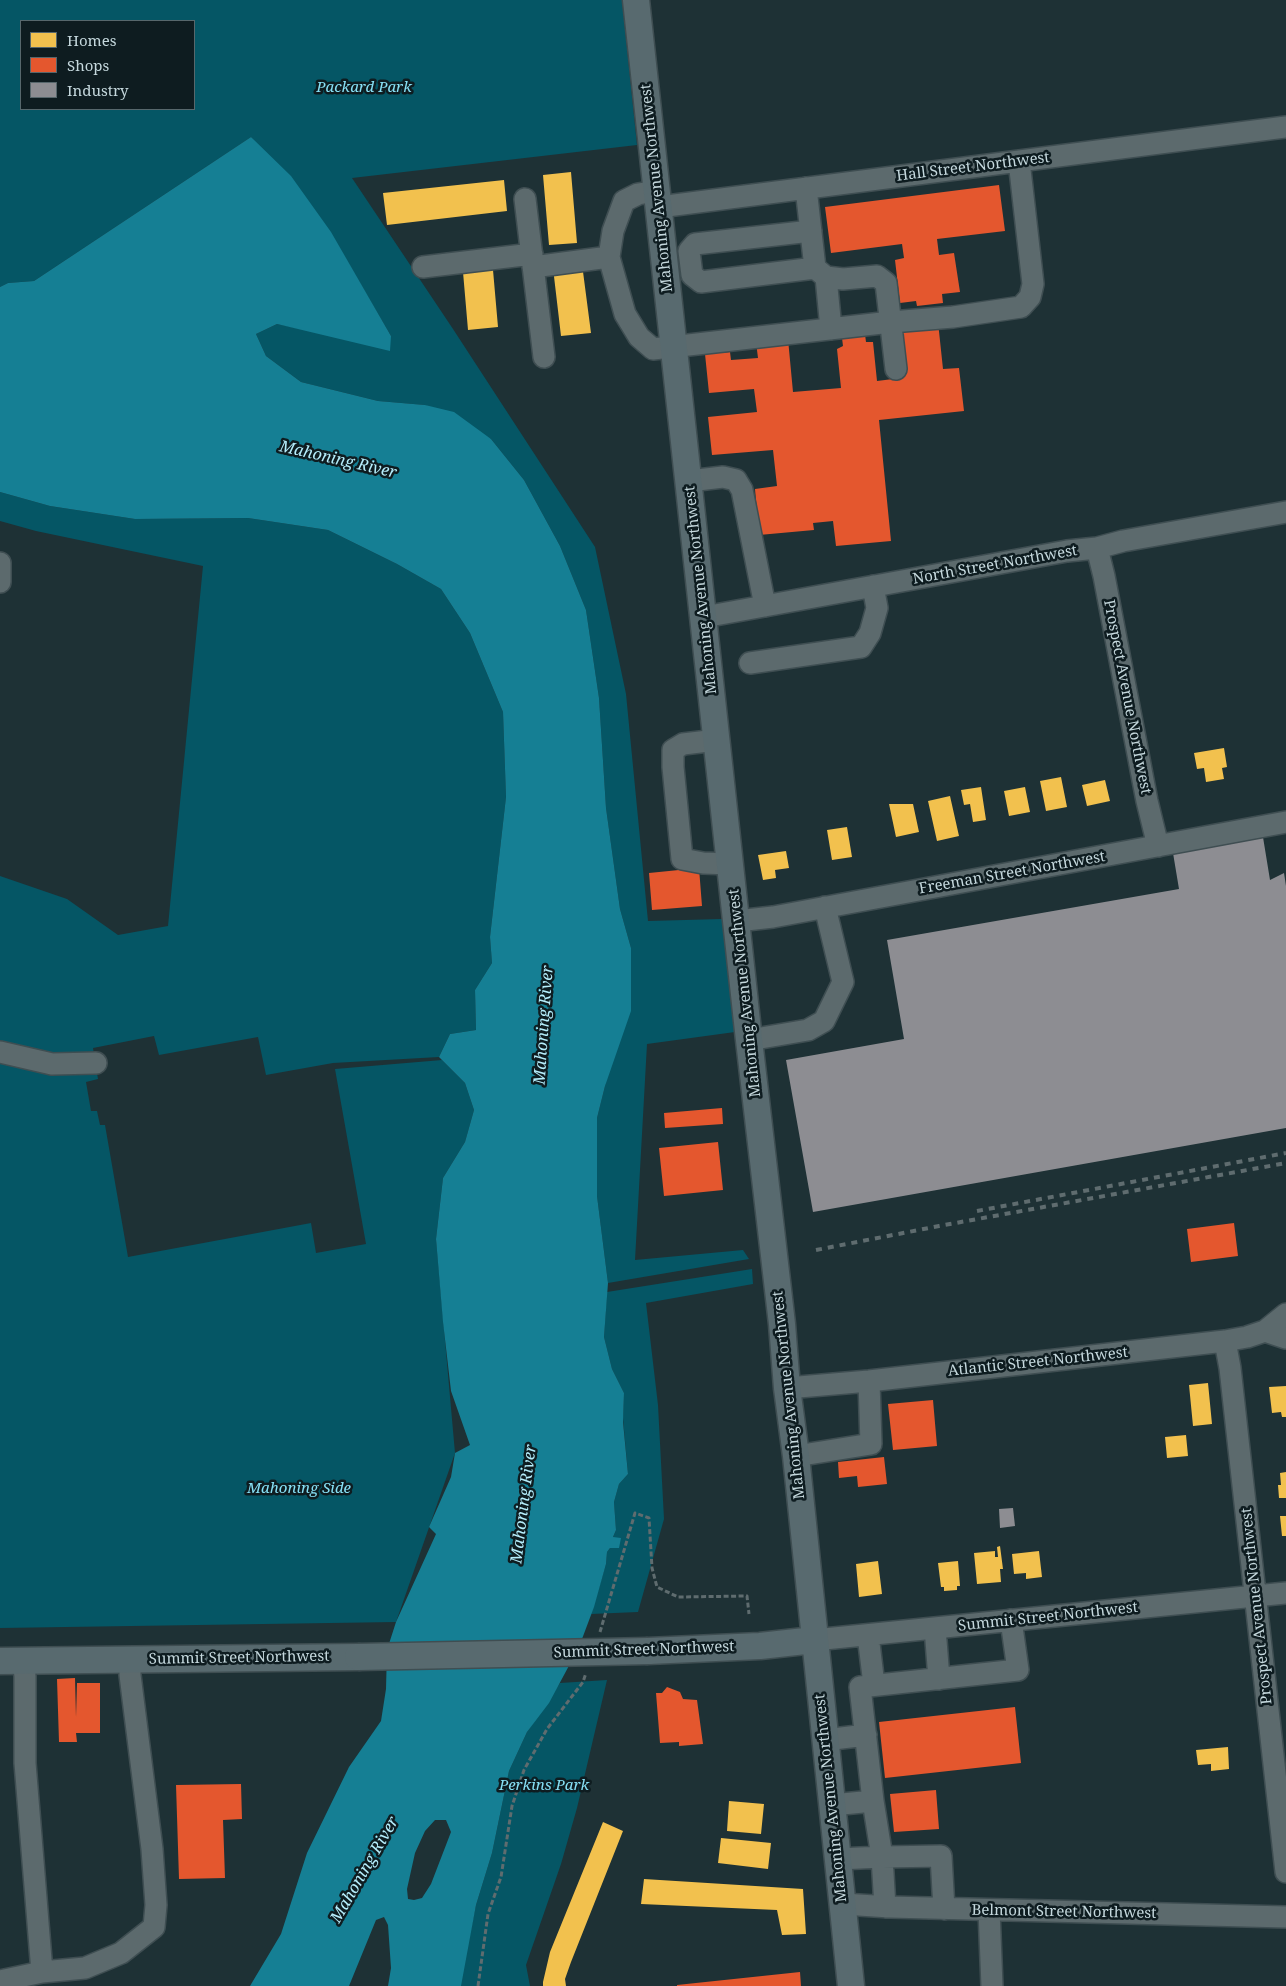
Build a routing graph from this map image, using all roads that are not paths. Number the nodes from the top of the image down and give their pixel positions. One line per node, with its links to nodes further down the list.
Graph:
1 (636, 0): 6 (main road, Mahoning Avenue Northwest)
2 (1286, 127): 3 (street, Hall Street Northwest)
3 (1019, 161): 4 (street, Hall Street Northwest); 13 (street)
4 (806, 188): 6 (street, Hall Street Northwest); 7 (street)
5 (525, 199): 9 (street)
6 (658, 199): 8 (street, Hall Street Northwest); 10 (main road, Mahoning Avenue Northwest)
7 (811, 231): 10 (street); 12 (street)
8 (609, 258): 9 (street); 15 (street)
9 (532, 260): 11 (street); 16 (street)
10 (678, 264): 12 (street); 15 (main road, Mahoning Avenue Northwest)
11 (422, 267)
12 (820, 272): 13 (street); 14 (street)
13 (890, 322): 14 (street); 17 (street)
14 (831, 329): 15 (street)
15 (674, 348): 18 (main road, Mahoning Avenue Northwest)
16 (544, 357)
17 (896, 369)
18 (689, 481): 24 (street); 25 (main road, Mahoning Avenue Northwest)
19 (1286, 512): 20 (street, North Street Northwest)
20 (1097, 548): 23 (street, North Street Northwest); 29 (street, Prospect Avenue Northwest)
21 (0, 564): 22 (street)
22 (0, 582)
23 (873, 586): 24 (street, North Street Northwest); 26 (street)
24 (765, 606): 25 (street, North Street Northwest)
25 (704, 617): 27 (main road, Mahoning Avenue Northwest)
26 (750, 663)
27 (717, 740): 30 (main road, Mahoning Avenue Northwest); 30 (street)
28 (1286, 822): 29 (street, Freeman Street Northwest)
29 (1158, 846): 31 (street, Freeman Street Northwest)
30 (731, 864): 32 (main road, Mahoning Avenue Northwest)
31 (825, 907): 32 (street, Freeman Street Northwest); 33 (street)
32 (737, 921): 33 (main road, Mahoning Avenue Northwest)
33 (749, 1040): 41 (main road, Mahoning Avenue Northwest)
34 (0, 1052): 35 (street)
35 (96, 1063)
36 (1286, 1314): 37 (street)
37 (1265, 1331): 38 (street); 39 (street, Atlantic Street Northwest)
38 (1286, 1338)
39 (1225, 1341): 40 (street, Atlantic Street Northwest); 44 (street, Prospect Avenue Northwest)
40 (869, 1381): 41 (street, Atlantic Street Northwest); 42 (street)
41 (787, 1388): 42 (main road, Mahoning Avenue Northwest)
42 (796, 1456): 48 (main road, Mahoning Avenue Northwest)
43 (1286, 1593): 44 (street, Summit Street Northwest)
44 (1255, 1596): 45 (street, Summit Street Northwest); 59 (street, Prospect Avenue Northwest)
45 (1011, 1620): 46 (street, Summit Street Northwest); 51 (street)
46 (935, 1628): 47 (street, Summit Street Northwest); 51 (street)
47 (868, 1635): 48 (street, Summit Street Northwest); 52 (street)
48 (814, 1640): 49 (main road, Summit Street Northwest, bridge); 54 (main road, Mahoning Avenue Northwest)
49 (130, 1660): 50 (main road, Summit Street Northwest); 65 (street)
50 (12, 1661): 65 (street)
51 (939, 1679): 52 (street)
52 (874, 1685): 53 (street)
53 (866, 1735): 54 (street); 55 (street)
54 (825, 1740): 56 (main road, Mahoning Avenue Northwest)
55 (874, 1802): 56 (street); 57 (street)
56 (832, 1805): 58 (main road, Mahoning Avenue Northwest)
57 (882, 1857): 58 (street); 61 (street); 62 (street)
58 (838, 1859): 60 (main road, Mahoning Avenue Northwest)
59 (1286, 1872)
60 (842, 1904): 61 (street, Belmont Street Northwest); 67 (main road, Mahoning Avenue Northwest)
61 (885, 1907): 62 (street, Belmont Street Northwest)
62 (944, 1909): 63 (street, Belmont Street Northwest)
63 (989, 1910): 64 (street, Belmont Street Northwest); 68 (street)
64 (1286, 1917)
65 (42, 1972): 66 (street)
66 (0, 1980)
67 (851, 1986)
68 (992, 1986)

